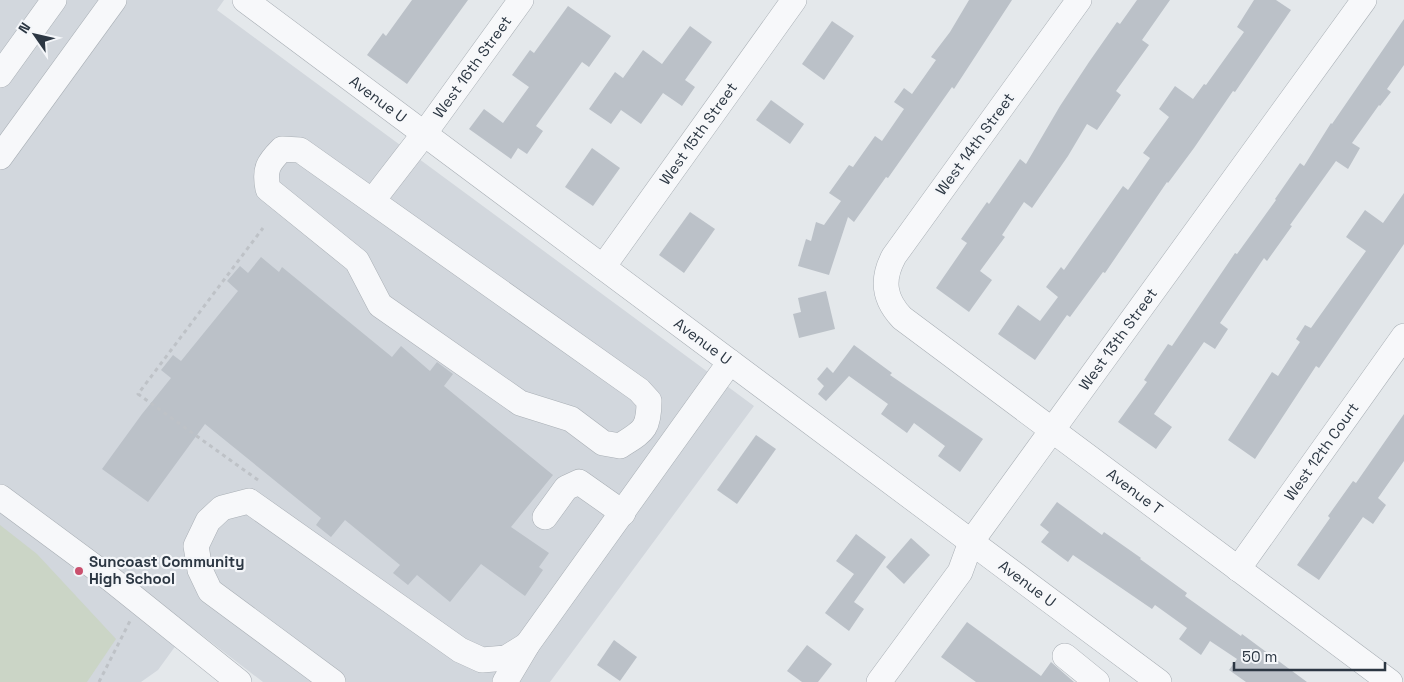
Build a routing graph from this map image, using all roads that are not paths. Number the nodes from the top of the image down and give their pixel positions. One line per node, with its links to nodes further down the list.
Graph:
1 (54, 0): 8 (street)
2 (114, 0): 10 (street)
3 (247, 0): 9 (street, Avenue U)
4 (521, 0): 9 (street, West 16th Street)
5 (794, 0): 12 (street, West 15th Street)
6 (1079, 0): 13 (street, West 14th Street)
7 (1364, 0): 16 (street, West 13th Street)
8 (0, 75)
9 (424, 134): 11 (street, West 16th Street); 12 (street, Avenue U)
10 (0, 157)
11 (373, 200): 11 (street)
12 (603, 267): 15 (street, Avenue U)
13 (886, 294): 16 (street, Avenue T)
14 (1404, 336): 21 (street, West 12th Court)
15 (730, 362): 18 (street); 20 (street, Avenue U)
16 (1052, 430): 20 (street, West 13th Street); 21 (street, Avenue T)
17 (0, 497): 25 (street)
18 (622, 513): 19 (street); 23 (street)
19 (545, 517)
20 (971, 542): 22 (street, Avenue U); 28 (street, West 13th Street)
21 (1238, 569): 31 (street, Avenue T)
22 (1099, 638): 24 (street, Avenue U); 29 (street)
23 (527, 645): 26 (street); 27 (street)
24 (1133, 675): 30 (street, Avenue U)
25 (239, 682)
26 (333, 682)
27 (505, 682)
28 (879, 682)
29 (1097, 682)
30 (1159, 682)
31 (1390, 682)

